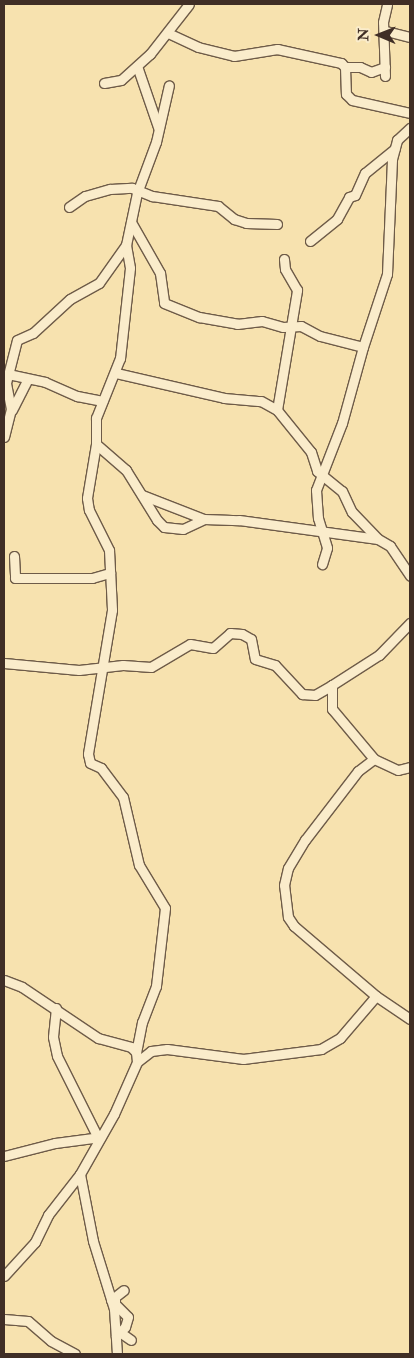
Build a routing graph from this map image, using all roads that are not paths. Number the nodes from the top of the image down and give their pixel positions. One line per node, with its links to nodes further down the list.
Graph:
1 (189, 4): 4 (street)
2 (387, 4): 3 (street)
3 (386, 32): 5 (street); 7 (street)
4 (168, 33): 6 (street); 7 (street)
5 (410, 37)
6 (137, 66): 8 (street); 11 (street)
7 (345, 67): 10 (street)
8 (104, 83)
9 (169, 85): 11 (street)
10 (410, 113)
11 (159, 128): 14 (street)
12 (410, 128): 13 (street)
13 (395, 149): 18 (street); 23 (street)
14 (138, 190): 15 (street); 16 (street); 17 (street)
15 (69, 207)
16 (131, 222): 19 (street); 21 (street)
17 (277, 224)
18 (310, 241)
19 (126, 246): 22 (street); 25 (street)
20 (284, 259): 21 (street)
21 (291, 326): 23 (street); 29 (street)
22 (15, 346): 24 (street); 26 (street)
23 (363, 347): 33 (street)
24 (4, 351)
25 (116, 373): 28 (street); 29 (street)
26 (6, 375): 27 (street); 30 (street)
27 (28, 379): 28 (street); 30 (street)
28 (103, 401): 32 (street)
29 (277, 410): 33 (street)
30 (10, 414): 31 (street)
31 (4, 437)
32 (96, 444): 34 (street); 40 (street)
33 (322, 474): 36 (street); 37 (street)
34 (142, 495): 35 (street); 35 (street)
35 (204, 519): 36 (street)
36 (323, 534): 37 (street); 39 (street)
37 (378, 539): 41 (street)
38 (14, 556): 40 (street)
39 (322, 564)
40 (110, 573): 44 (street)
41 (410, 576)
42 (410, 623): 45 (street)
43 (4, 663): 44 (street)
44 (102, 670): 45 (street); 52 (street)
45 (332, 685): 46 (street)
46 (374, 759): 47 (street); 49 (street)
47 (410, 767)
48 (4, 980): 50 (street)
49 (376, 996): 51 (street); 53 (street)
50 (56, 1008): 52 (street); 54 (street)
51 (410, 1019)
52 (136, 1052): 53 (street)
53 (137, 1062): 54 (street)
54 (100, 1136): 55 (street); 56 (street)
55 (4, 1156)
56 (80, 1174): 57 (street); 59 (street)
57 (4, 1276)
58 (124, 1290): 59 (street)
59 (113, 1298): 61 (street)
60 (4, 1319): 63 (street)
61 (118, 1335): 62 (street); 64 (street)
62 (131, 1340)
63 (75, 1354)
64 (117, 1354)

